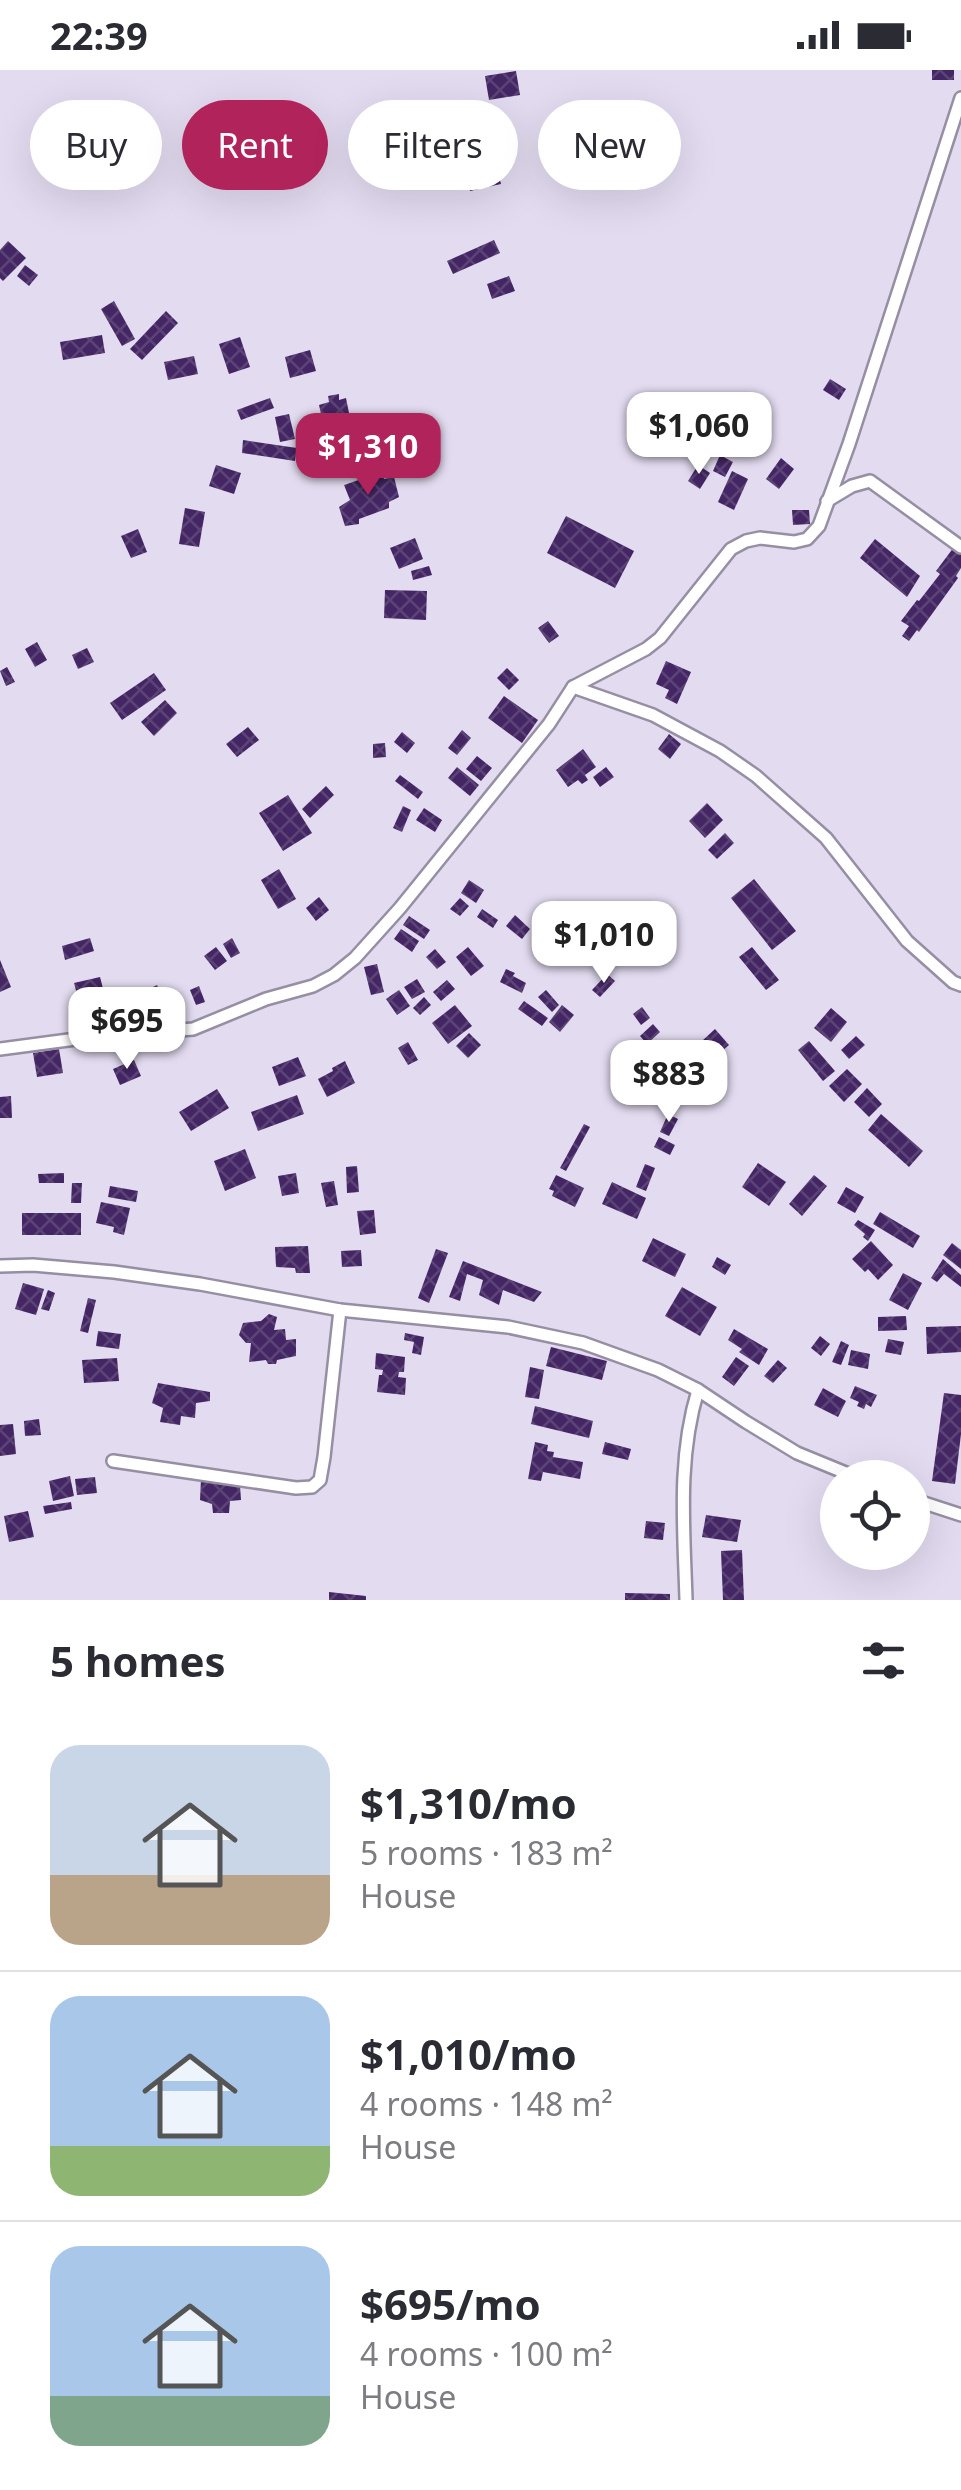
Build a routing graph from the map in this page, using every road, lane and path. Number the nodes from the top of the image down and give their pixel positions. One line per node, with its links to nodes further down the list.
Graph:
1 (961, 98): 2 (street)
2 (827, 501): 3 (street); 4 (street)
3 (961, 547)
4 (573, 687): 5 (street); 6 (street)
5 (961, 985)
6 (0, 1049)
7 (0, 1266): 8 (street)
8 (340, 1310): 9 (street); 10 (street)
9 (698, 1390): 11 (street); 14 (street)
10 (113, 1461)
11 (820, 1462)
12 (930, 1505): 13 (street)
13 (961, 1515)
14 (686, 1600)

